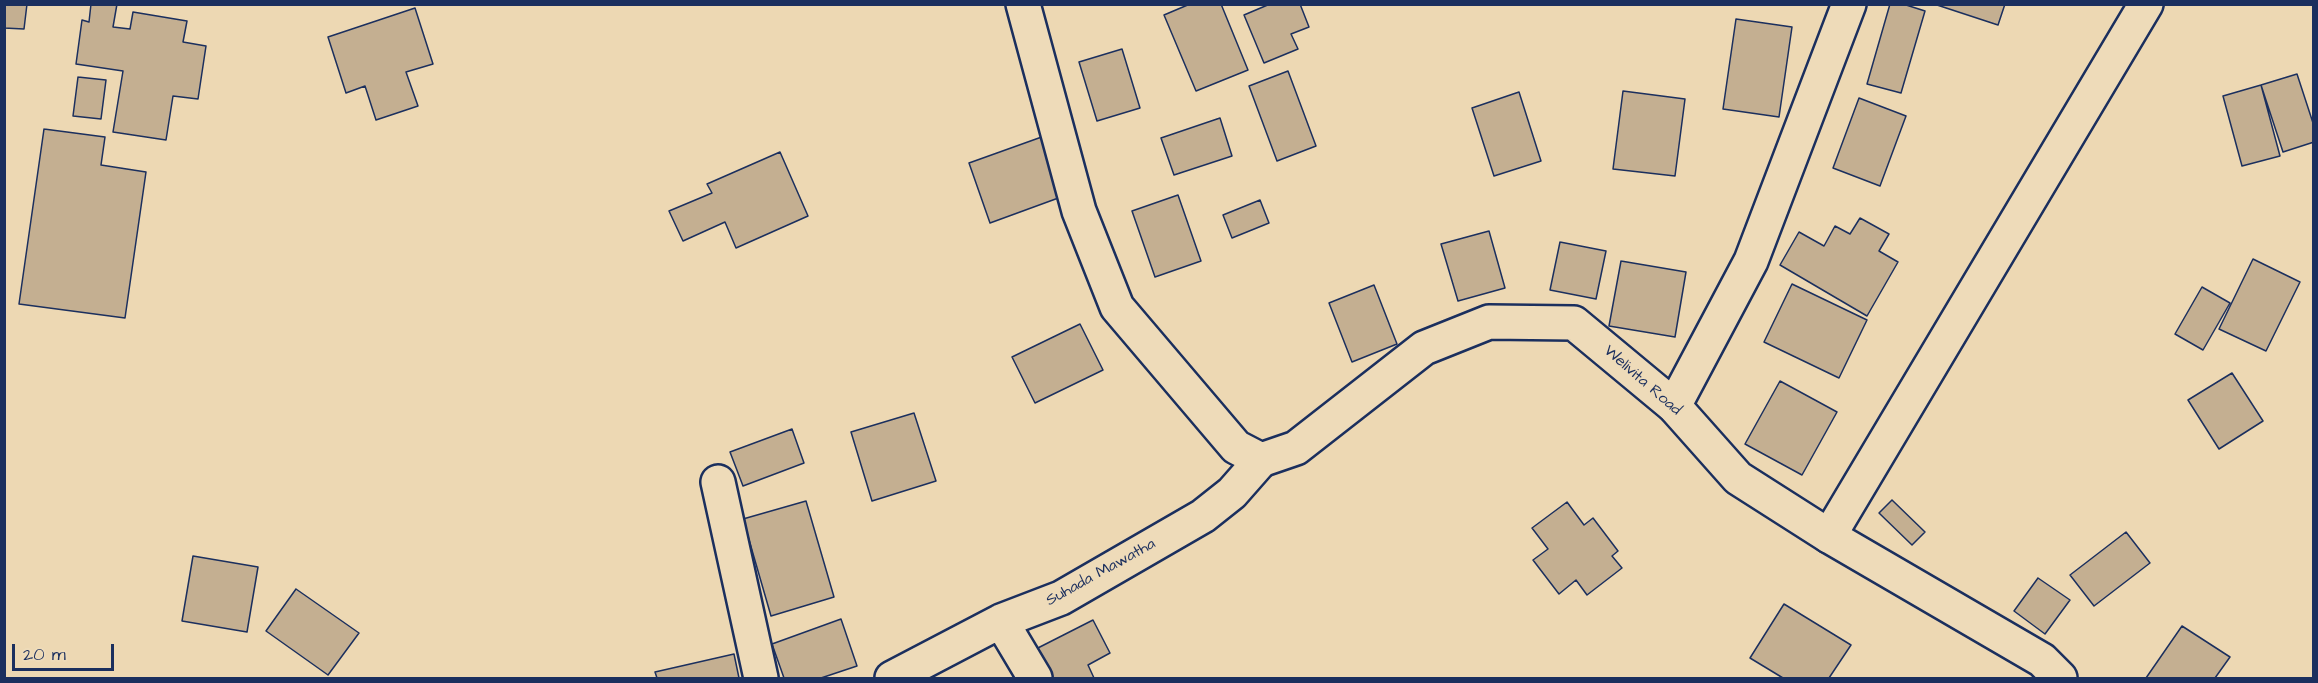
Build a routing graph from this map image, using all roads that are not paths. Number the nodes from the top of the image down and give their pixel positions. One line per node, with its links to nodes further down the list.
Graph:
1 (1023, 4): 5 (street)
2 (1849, 4): 4 (street)
3 (2146, 4): 7 (street)
4 (1674, 406): 5 (street, Welivita Road); 7 (street, Welivita Road)
5 (1260, 460): 8 (street, Suhada Mawatha)
6 (718, 482): 9 (street)
7 (1829, 536): 12 (street, Welivita Road)
8 (1001, 621): 10 (street, Suhada Mawatha); 11 (street)
9 (761, 678)
10 (892, 678)
11 (1035, 678)
12 (2060, 678)

